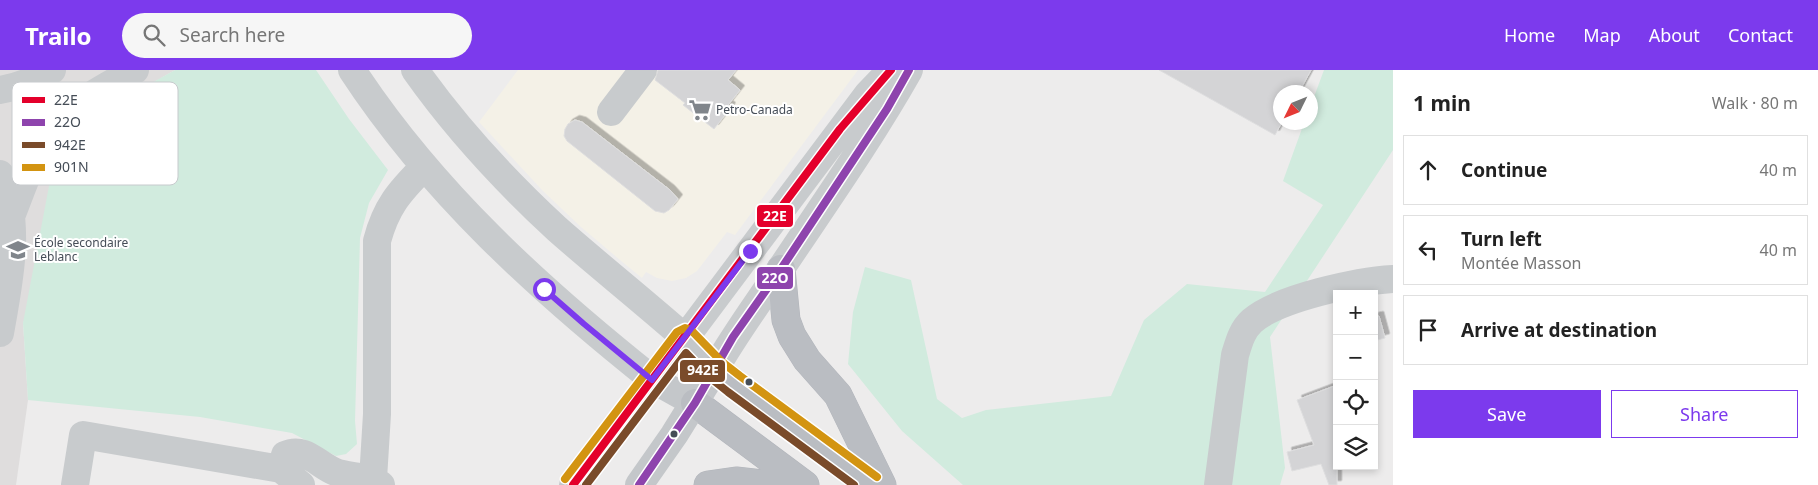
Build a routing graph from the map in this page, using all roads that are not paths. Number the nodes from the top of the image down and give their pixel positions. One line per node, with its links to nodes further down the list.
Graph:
1 (52, 70): 8 (street)
2 (134, 70): 9 (street)
3 (352, 70): 11 (street)
4 (415, 70): 18 (street)
5 (644, 70): 10 (street)
6 (891, 70): 18 (street)
7 (909, 70): 15 (street)
8 (30, 82)
9 (114, 82)
10 (611, 112)
11 (424, 167): 20 (street); 23 (street)
12 (0, 174): 14 (street)
13 (24, 185): 14 (street)
14 (12, 214): 17 (street)
15 (781, 269): 19 (street); 31 (highway)
16 (1393, 279): 32 (street)
17 (0, 333)
18 (685, 338): 19 (main road); 20 (main road)
19 (715, 369): 21 (main road); 30 (highway)
20 (652, 380): 21 (main road); 25 (main road)
21 (695, 403): 26 (main road); 29 (highway)
22 (291, 477): 23 (street); 24 (street)
23 (377, 482)
24 (75, 485)
25 (572, 485)
26 (638, 485)
27 (708, 485): 28 (highway)
28 (772, 485)
29 (805, 485)
30 (871, 485)
31 (882, 485)
32 (1218, 485)

